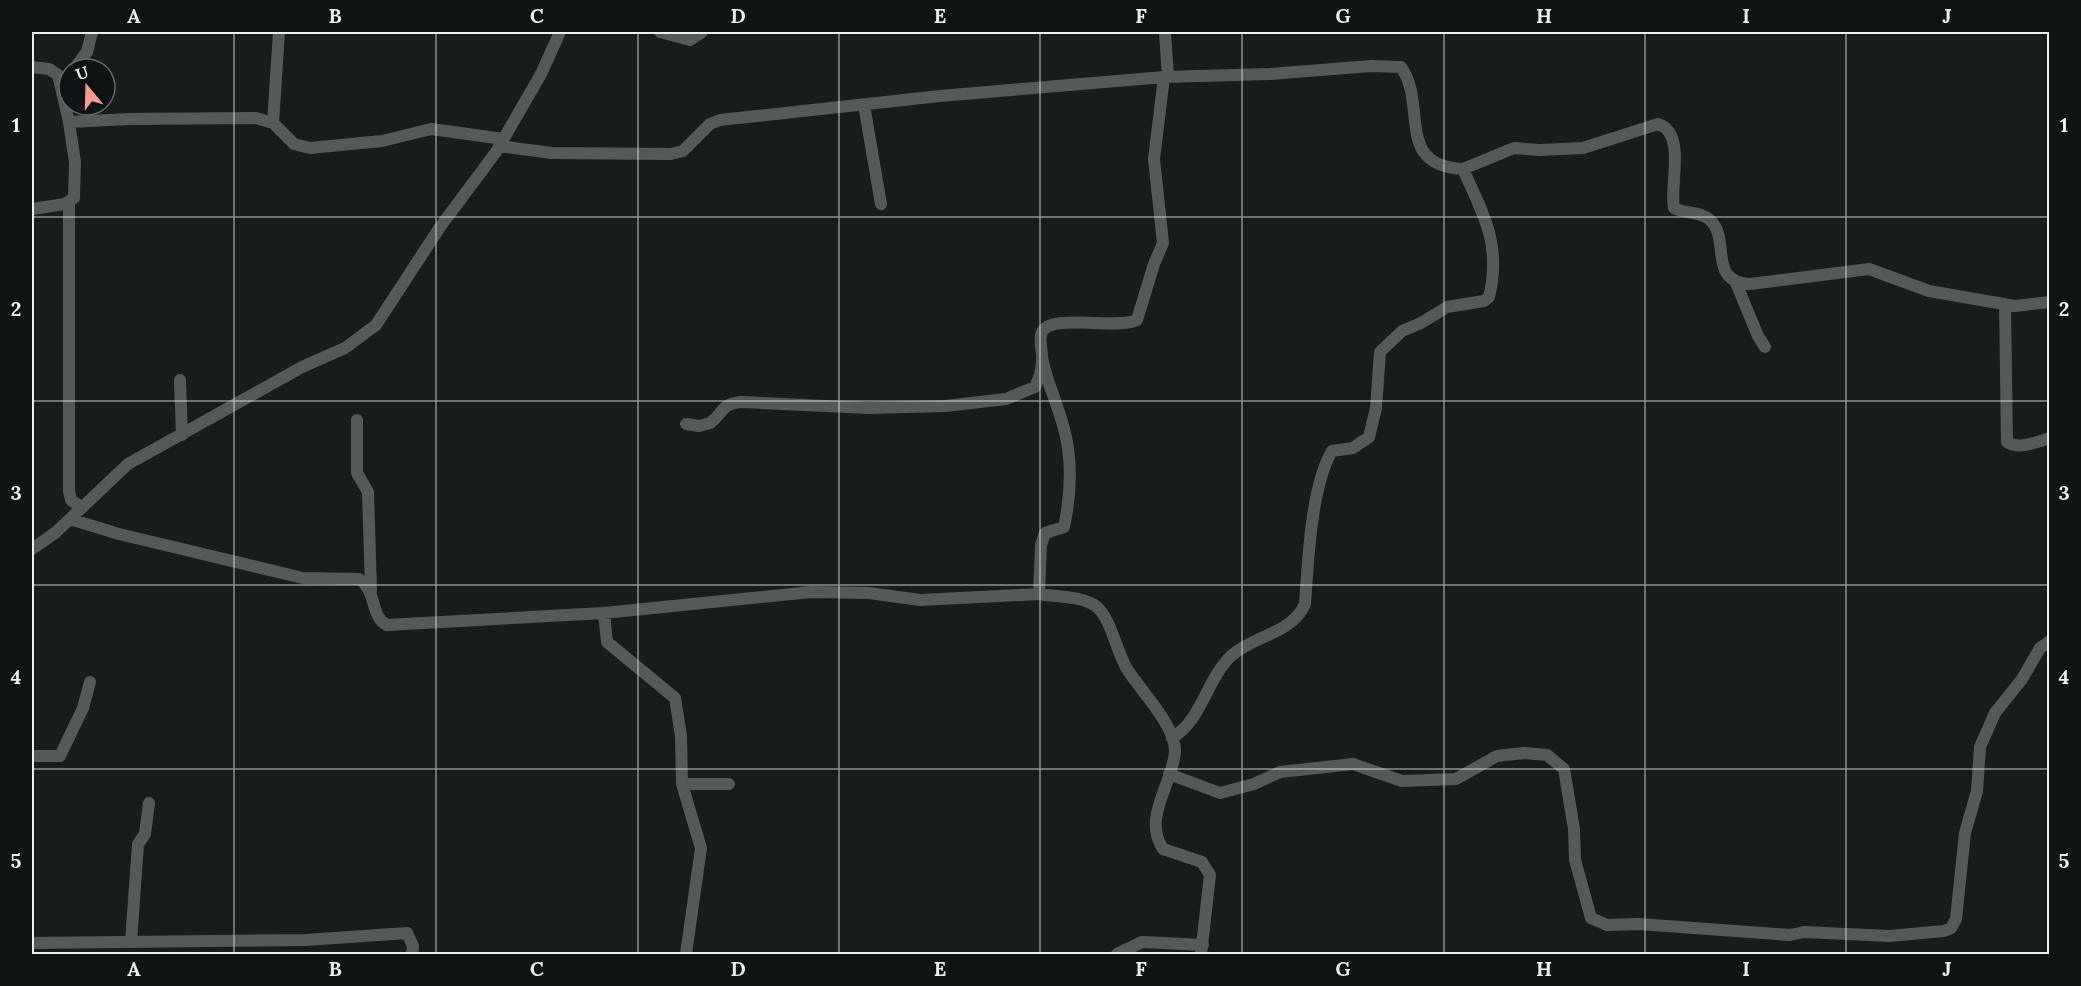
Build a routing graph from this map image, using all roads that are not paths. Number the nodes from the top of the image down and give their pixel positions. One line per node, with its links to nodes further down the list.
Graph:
1 (92, 32): 7 (street)
2 (279, 32): 14 (street)
3 (560, 32): 15 (street)
4 (660, 32): 5 (street)
5 (702, 32)
6 (1165, 32): 10 (street)
7 (83, 57)
8 (32, 67): 9 (street)
9 (57, 73)
10 (1166, 77): 11 (street); 16 (street); 24 (street)
11 (864, 105): 15 (street); 18 (street)
12 (69, 117): 13 (street)
13 (69, 122): 14 (street); 17 (street)
14 (273, 123): 15 (street)
15 (502, 142): 28 (street)
16 (1463, 169): 20 (street); 40 (street)
17 (69, 202): 19 (street); 30 (street)
18 (881, 204)
19 (32, 209)
20 (1736, 283): 22 (street); 23 (street)
21 (2049, 302): 22 (street)
22 (2005, 304): 29 (street)
23 (1766, 347)
24 (1042, 358): 27 (street); 36 (street)
25 (180, 380): 28 (street)
26 (357, 420): 35 (street)
27 (686, 424)
28 (182, 435): 30 (street)
29 (2049, 438)
30 (81, 507): 31 (street)
31 (70, 519): 32 (street); 35 (street)
32 (55, 533): 33 (street); 34 (street)
33 (32, 537)
34 (32, 549)
35 (371, 591): 37 (street)
36 (1039, 594): 37 (street); 40 (street)
37 (604, 613): 43 (street)
38 (2049, 641): 42 (street)
39 (90, 682): 41 (street)
40 (1172, 738): 42 (street)
41 (32, 756)
42 (1168, 774): 48 (street)
43 (682, 784): 44 (street); 50 (street)
44 (729, 784)
45 (148, 803): 47 (street)
46 (32, 943): 47 (street)
47 (129, 946): 49 (street)
48 (1202, 950): 51 (street)
49 (412, 954)
50 (686, 954)
51 (1117, 954)

